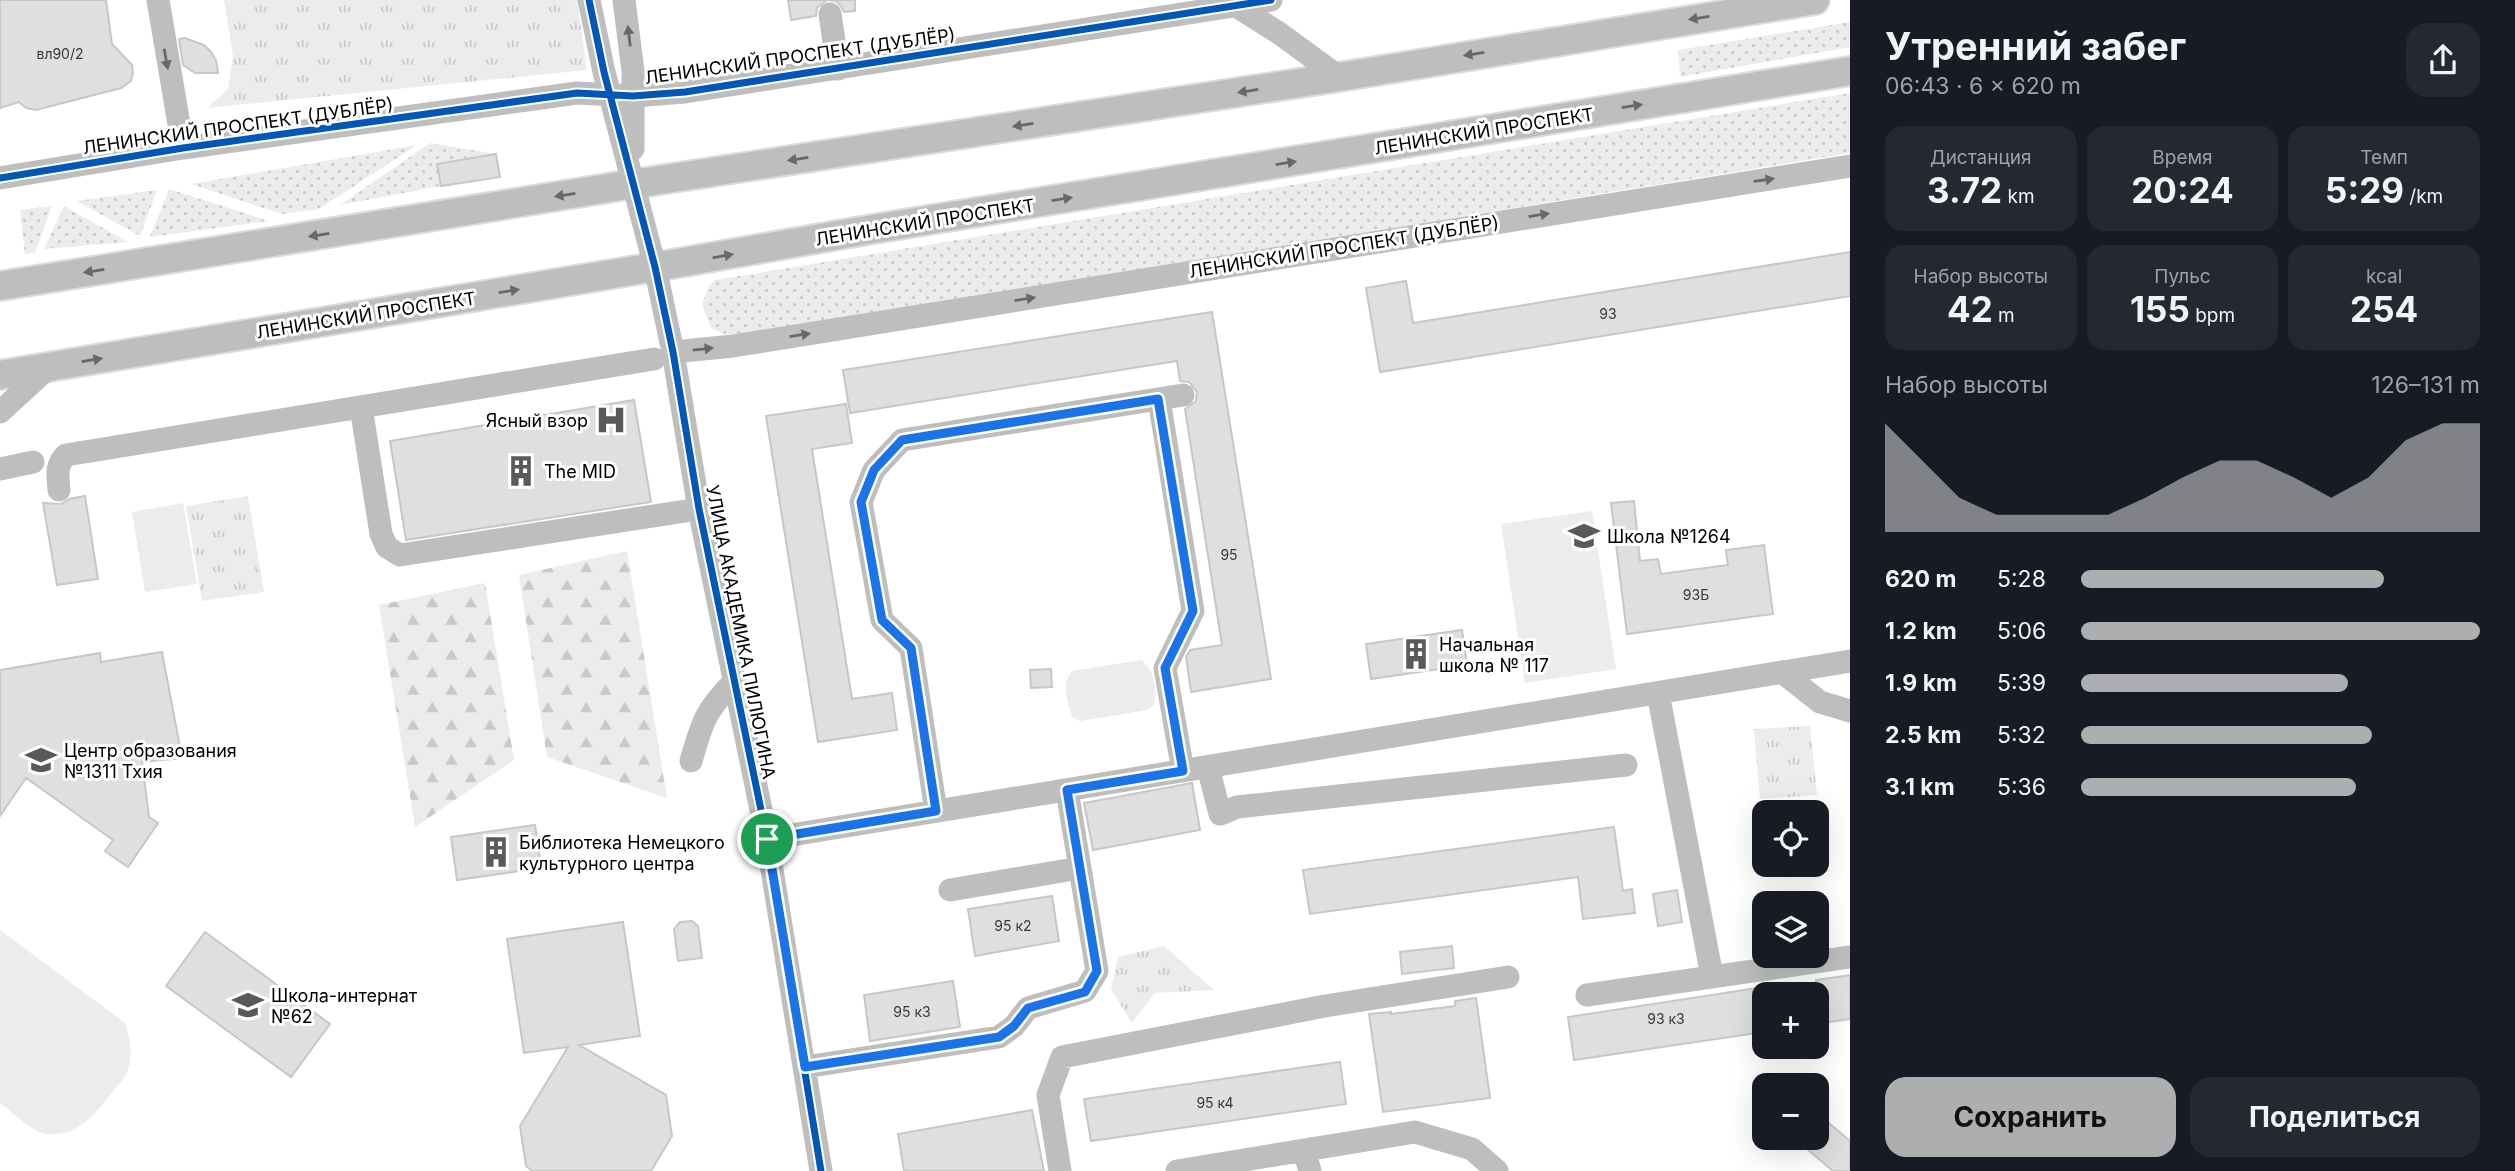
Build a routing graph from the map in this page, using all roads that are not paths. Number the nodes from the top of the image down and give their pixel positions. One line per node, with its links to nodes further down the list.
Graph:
1 (158, 0): 12 (street, one-way to 12)
2 (589, 0): 11 (street)
3 (624, 0): 11 (street, one-way to 3)
4 (1271, 0): 6 (street, ЛЕНИНСКИЙ ПРОСПЕКТ (ДУБЛЁР))
5 (1815, 0): 10 (main road, one-way to 10)
6 (1233, 4): 8 (street, ЛЕНИНСКИЙ ПРОСПЕКТ (ДУБЛЁР)); 10 (street)
7 (830, 14): 8 (street)
8 (838, 69): 11 (street, ЛЕНИНСКИЙ ПРОСПЕКТ (ДУБЛЁР))
9 (1850, 71): 16 (main road, ЛЕНИНСКИЙ ПРОСПЕКТ, one-way to 9)
10 (1339, 77): 15 (main road, one-way to 15)
11 (621, 95): 12 (street, ЛЕНИНСКИЙ ПРОСПЕКТ (ДУБЛЁР)); 15 (street, УЛИЦА АКАДЕМИКА ПИЛЮГИНА)
12 (183, 148): 14 (street, ЛЕНИНСКИЙ ПРОСПЕКТ (ДУБЛЁР))
13 (1850, 166): 18 (street, ЛЕНИНСКИЙ ПРОСПЕКТ (ДУБЛЁР), one-way to 13)
14 (0, 178)
15 (633, 184): 16 (street, УЛИЦА АКАДЕМИКА ПИЛЮГИНА); 17 (main road, one-way to 17)
16 (655, 267): 18 (street, УЛИЦА АКАДЕМИКА ПИЛЮГИНА); 19 (main road, ЛЕНИНСКИЙ ПРОСПЕКТ, one-way to 16)
17 (0, 286)
18 (663, 356): 23 (street, ЛЕНИНСКИЙ ПРОСПЕКТ (ДУБЛЁР)); 28 (street, УЛИЦА АКАДЕМИКА ПИЛЮГИНА)
19 (49, 367): 20 (main road, ЛЕНИНСКИЙ ПРОСПЕКТ); 24 (street)
20 (0, 375)
21 (1183, 395): 22 (street)
22 (1158, 399): 37 (street); 39 (street)
23 (360, 407): 27 (street, ЛЕНИНСКИЙ ПРОСПЕКТ (ДУБЛЁР)); 28 (street)
24 (0, 412)
25 (33, 462): 26 (street)
26 (0, 469)
27 (59, 490)
28 (699, 509): 31 (street, УЛИЦА АКАДЕМИКА ПИЛЮГИНА)
29 (1850, 661): 30 (street)
30 (1782, 672): 32 (street); 33 (street)
31 (734, 681): 34 (street); 40 (street, УЛИЦА АКАДЕМИКА ПИЛЮГИНА)
32 (1658, 693): 36 (street); 44 (street)
33 (1850, 711)
34 (691, 761)
35 (1626, 765): 36 (street)
36 (1208, 767): 37 (street)
37 (1183, 771): 38 (street)
38 (1067, 790): 39 (street); 41 (street)
39 (936, 811): 40 (street)
40 (767, 839): 47 (street, УЛИЦА АКАДЕМИКА ПИЛЮГИНА)
41 (1080, 868): 42 (street); 47 (street)
42 (950, 890)
43 (1850, 957): 44 (street)
44 (1712, 976): 46 (street)
45 (1508, 977): 50 (street)
46 (1587, 995)
47 (805, 1067): 49 (street, УЛИЦА АКАДЕМИКА ПИЛЮГИНА)
48 (1307, 1161): 51 (street); 52 (street)
49 (821, 1171)
50 (1060, 1171)
51 (1177, 1171)
52 (1497, 1171)

